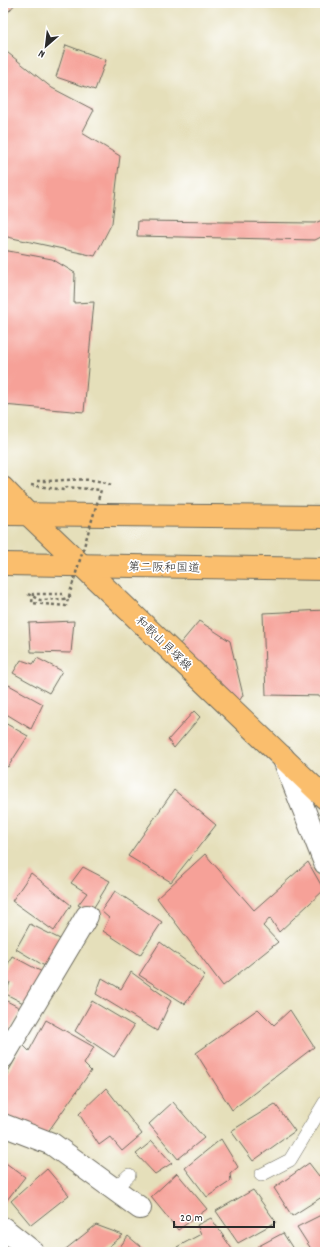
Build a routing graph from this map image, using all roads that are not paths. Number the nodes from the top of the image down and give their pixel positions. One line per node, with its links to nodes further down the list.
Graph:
1 (3, 488): 3 (main road, 和歌山貝塚線)
2 (3, 514): 3 (main road)
3 (28, 514): 4 (main road); 6 (main road, 和歌山貝塚線)
4 (325, 517)
5 (3, 564): 6 (main road, 第二阪和国道)
6 (83, 565): 7 (main road, 第二阪和国道); 8 (main road, 和歌山貝塚線)
7 (325, 569)
8 (283, 757): 9 (main road, 和歌山貝塚線); 10 (street)
9 (325, 798)
10 (325, 863)
11 (87, 916): 12 (street)
12 (3, 1057)
13 (325, 1102): 15 (lane)
14 (3, 1126): 16 (street)
15 (261, 1175)
16 (140, 1208)
17 (3, 1228): 18 (street)
18 (33, 1252)

